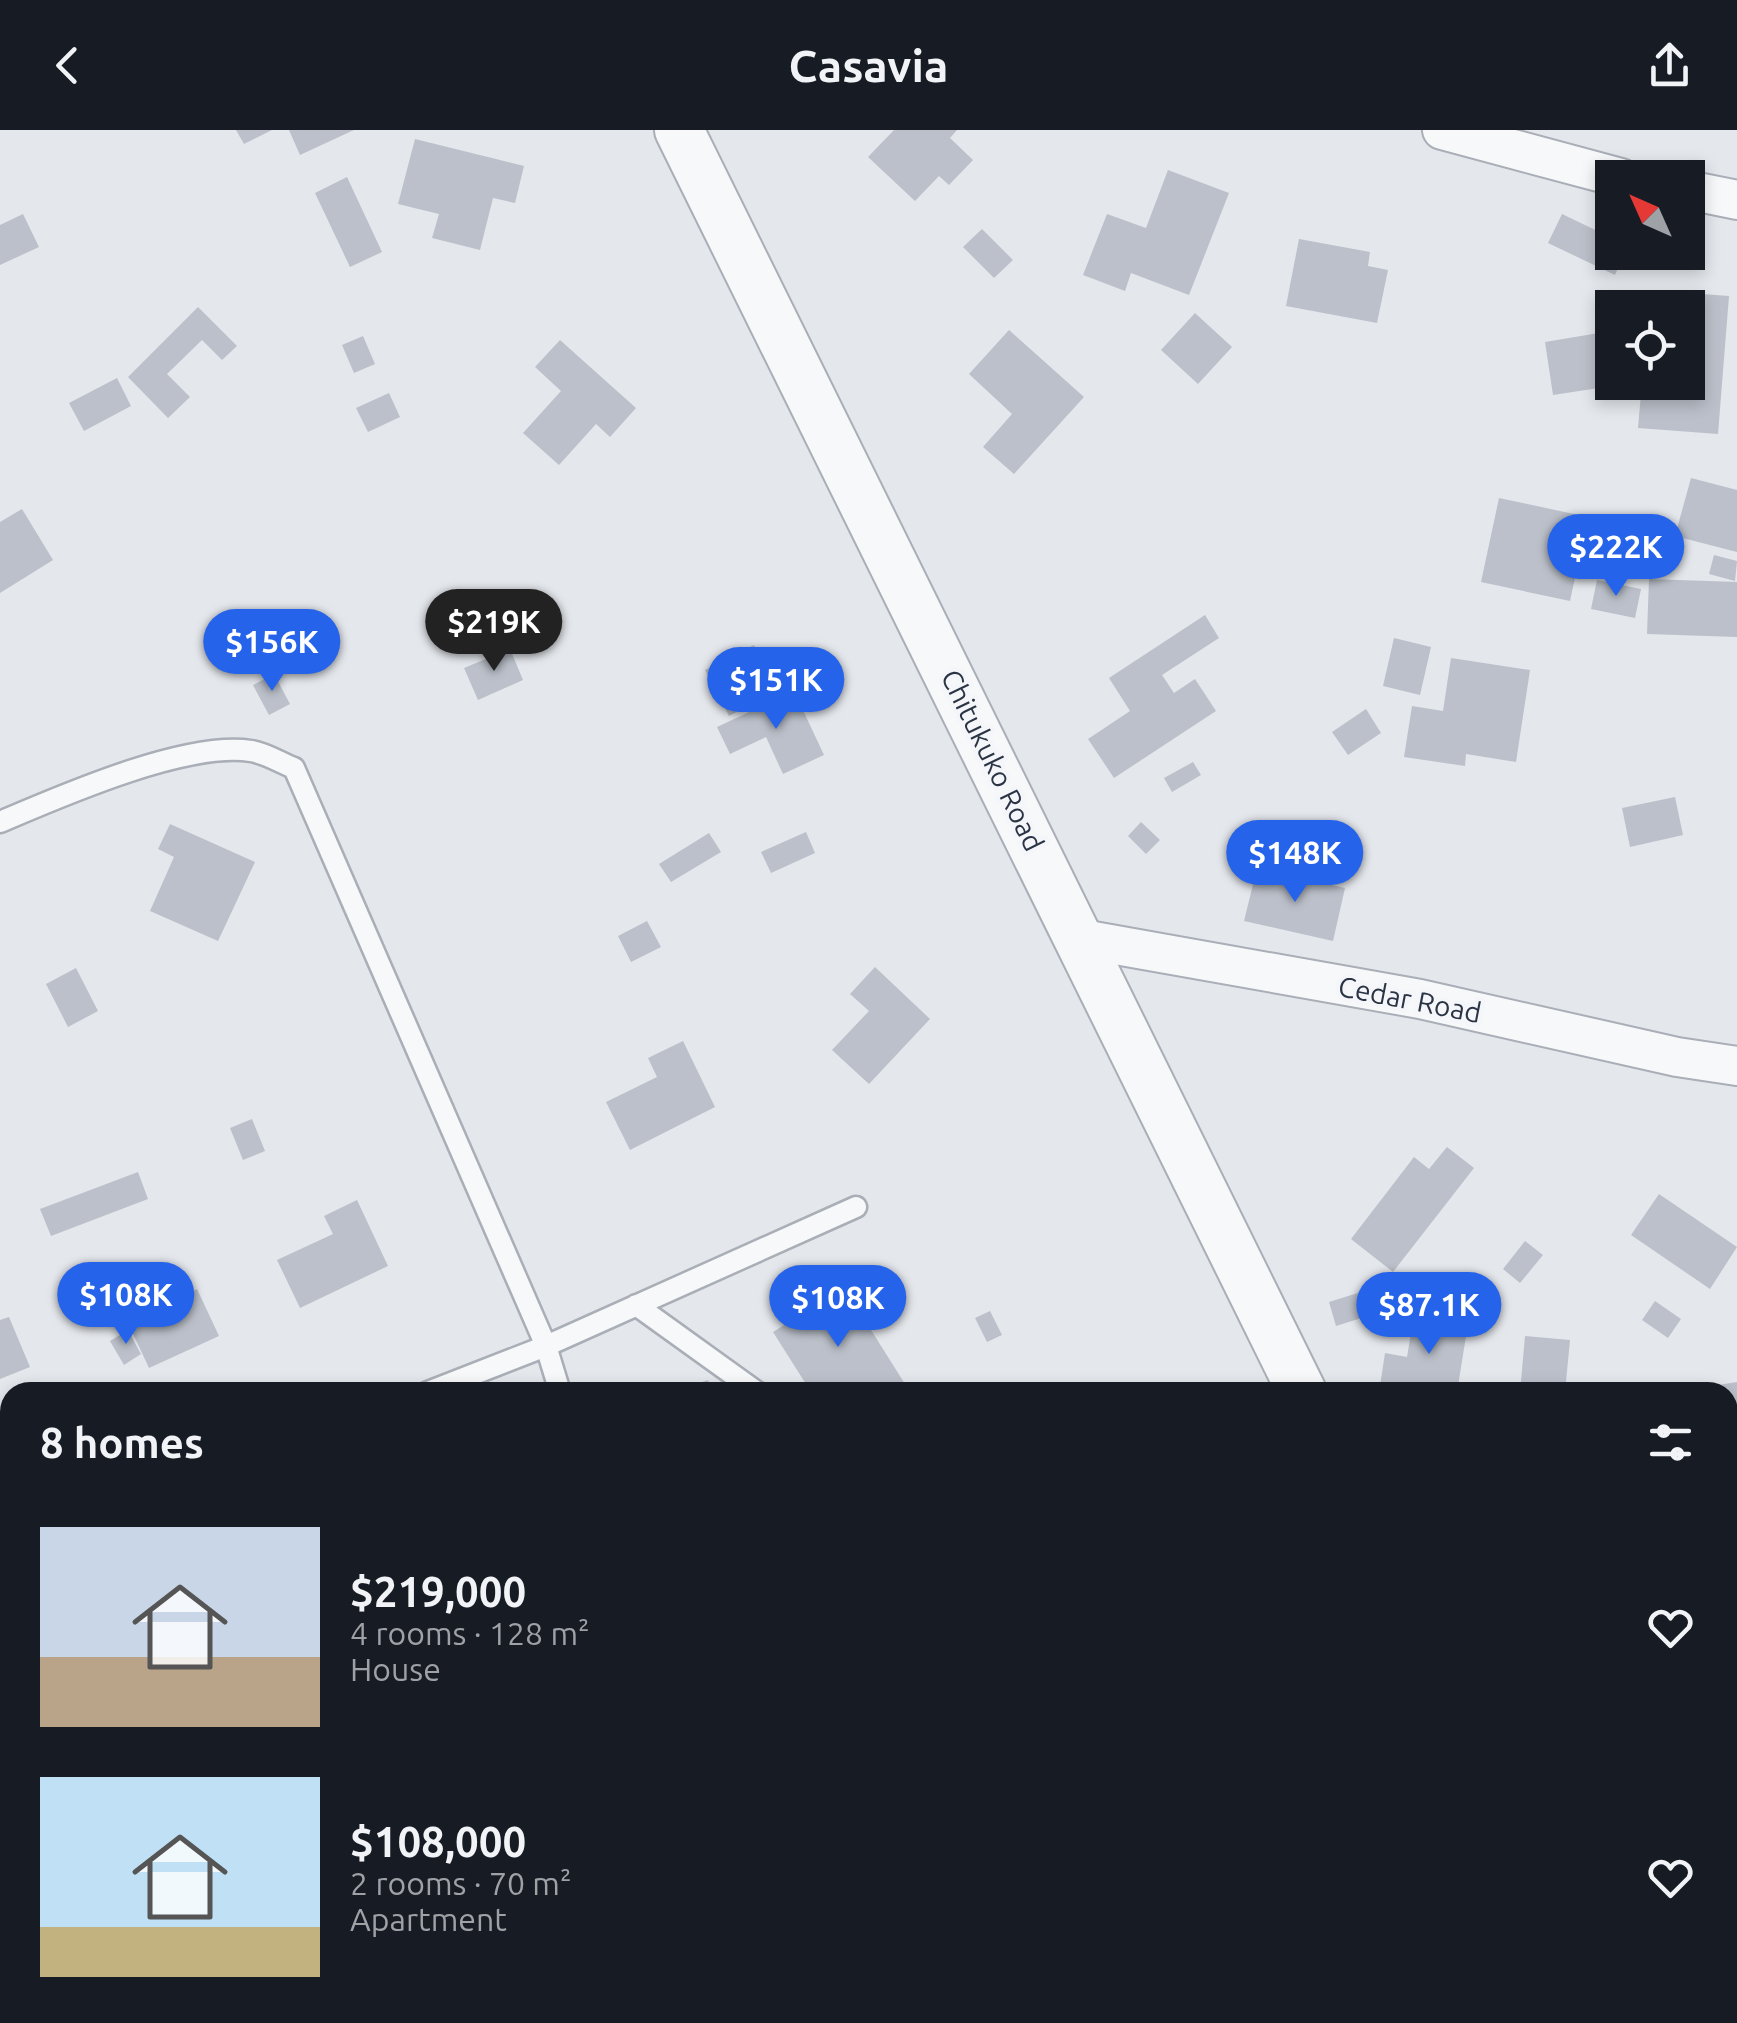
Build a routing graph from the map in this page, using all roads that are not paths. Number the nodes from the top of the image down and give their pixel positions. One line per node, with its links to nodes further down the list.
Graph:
1 (680, 130): 7 (street, Chitukuko Road)
2 (1442, 130): 3 (street)
3 (1595, 171)
4 (1705, 193): 5 (street)
5 (1737, 200)
6 (0, 822): 11 (lane)
7 (1082, 939): 8 (street, Cedar Road); 15 (street, Chitukuko Road)
8 (1737, 1066)
9 (856, 1207): 10 (lane)
10 (636, 1305): 11 (lane); 14 (lane)
11 (546, 1346): 12 (lane); 13 (lane)
12 (454, 1382)
13 (557, 1382)
14 (743, 1382)
15 (1297, 1382)

